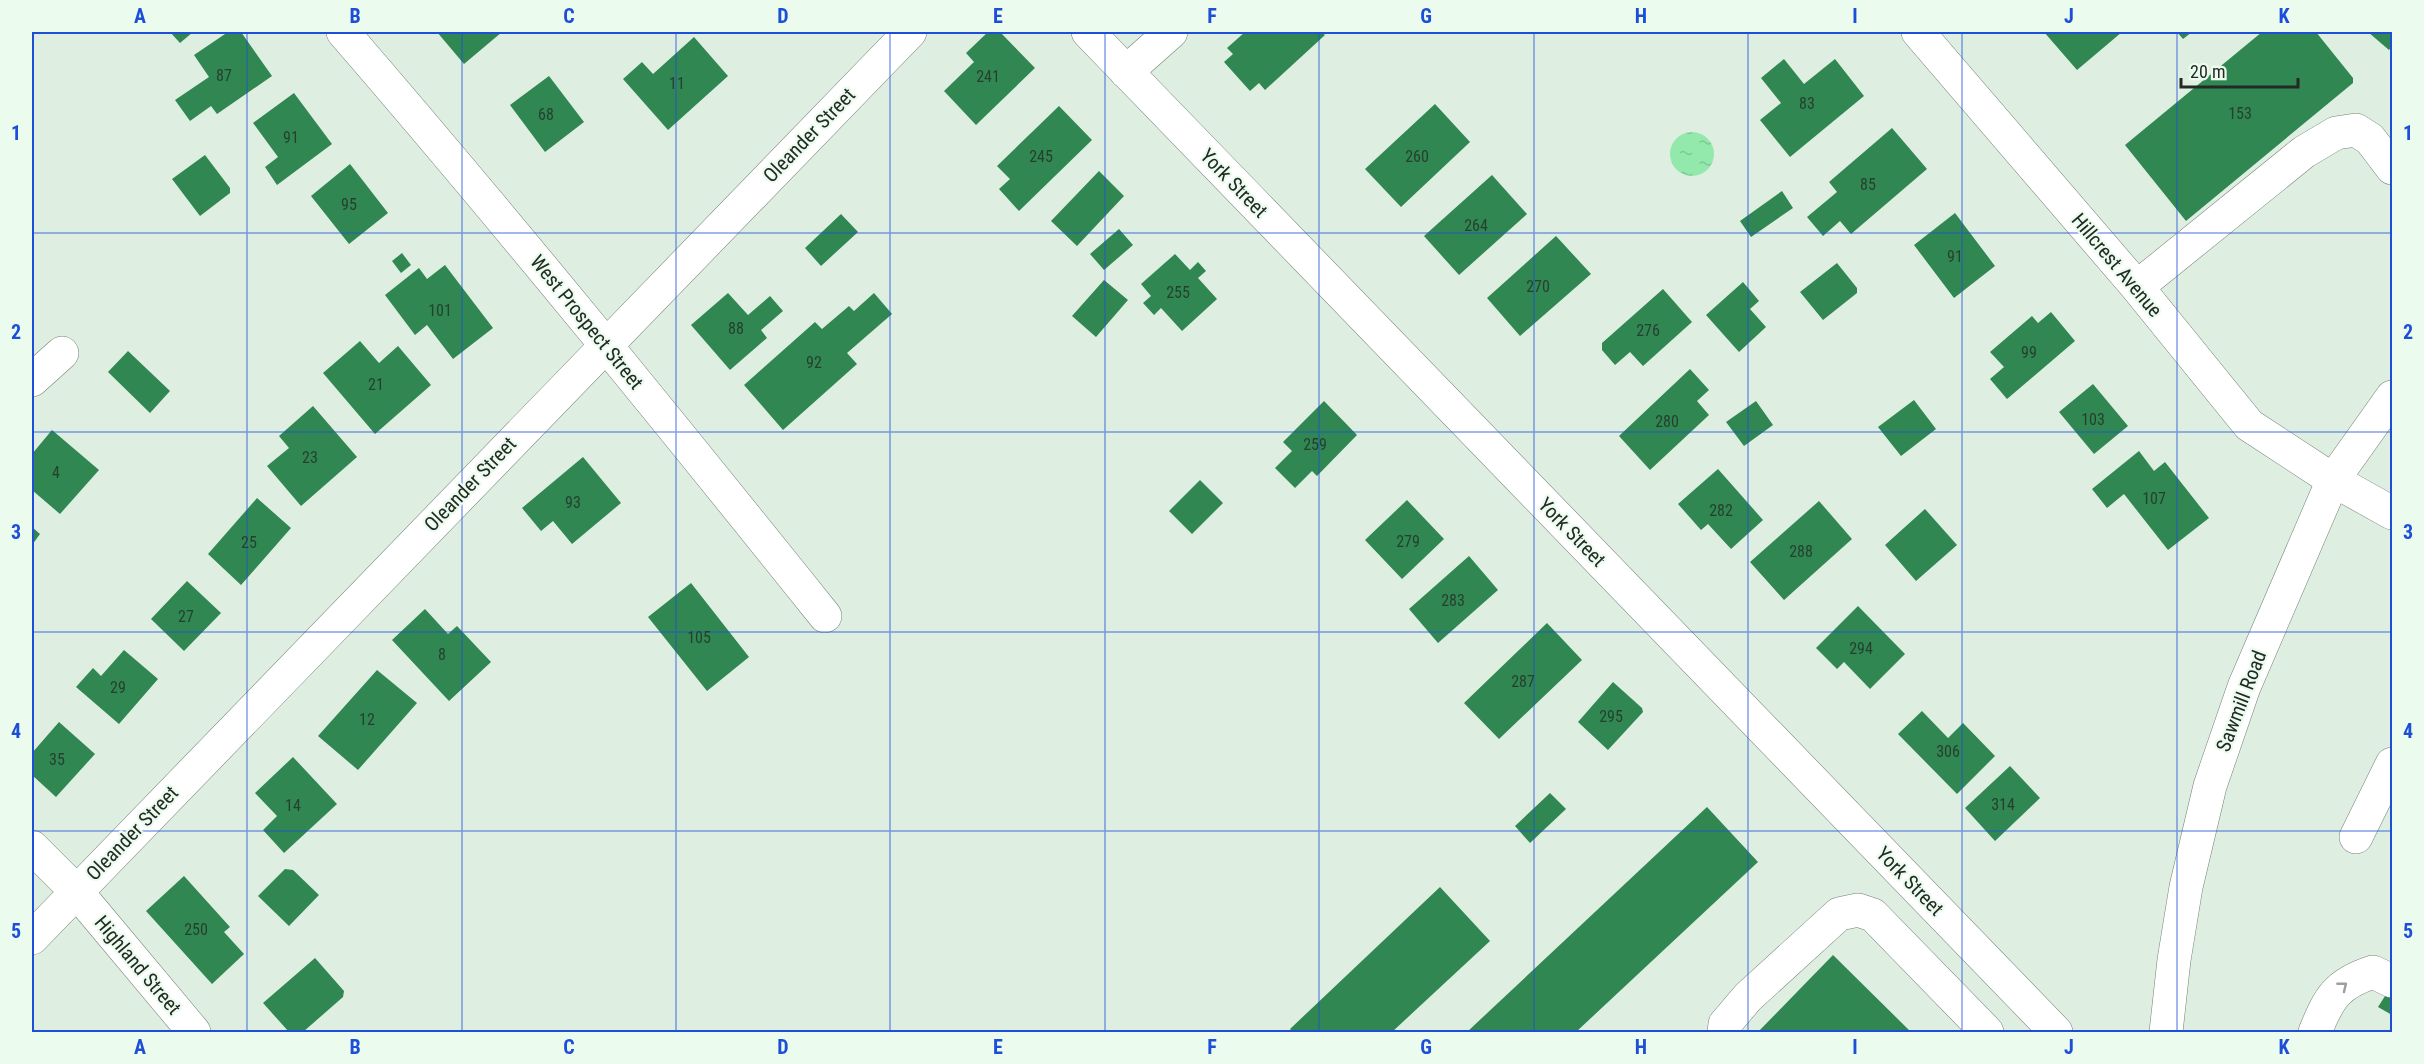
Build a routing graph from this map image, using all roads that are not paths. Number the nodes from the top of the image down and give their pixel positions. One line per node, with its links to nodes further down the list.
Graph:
1 (343, 32): 9 (street, West Prospect Street)
2 (910, 32): 9 (street, Oleander Street)
3 (1088, 32): 6 (street, York Street)
4 (1171, 32): 6 (street)
5 (1917, 32): 8 (street, Hillcrest Avenue)
6 (1126, 72): 25 (street, York Street)
7 (2392, 168): 8 (street)
8 (2136, 287): 13 (street, Hillcrest Avenue)
9 (606, 344): 15 (street, West Prospect Street); 19 (street, Oleander Street)
10 (63, 353): 11 (street)
11 (32, 380)
12 (2392, 397): 13 (street, Sawmill Road)
13 (2333, 480): 14 (street, Hillcrest Avenue); 26 (street, Sawmill Road)
14 (2392, 513)
15 (825, 616)
16 (2392, 764): 17 (street)
17 (2356, 837)
18 (32, 847): 19 (street, Highland Street)
19 (76, 891): 20 (street, Oleander Street); 22 (street, Highland Street)
20 (32, 938)
21 (2392, 981): 27 (street, one-way to 21)
22 (195, 1032)
23 (1724, 1032): 24 (street)
24 (1987, 1032)
25 (2056, 1032)
26 (2166, 1032)
27 (2315, 1032)

